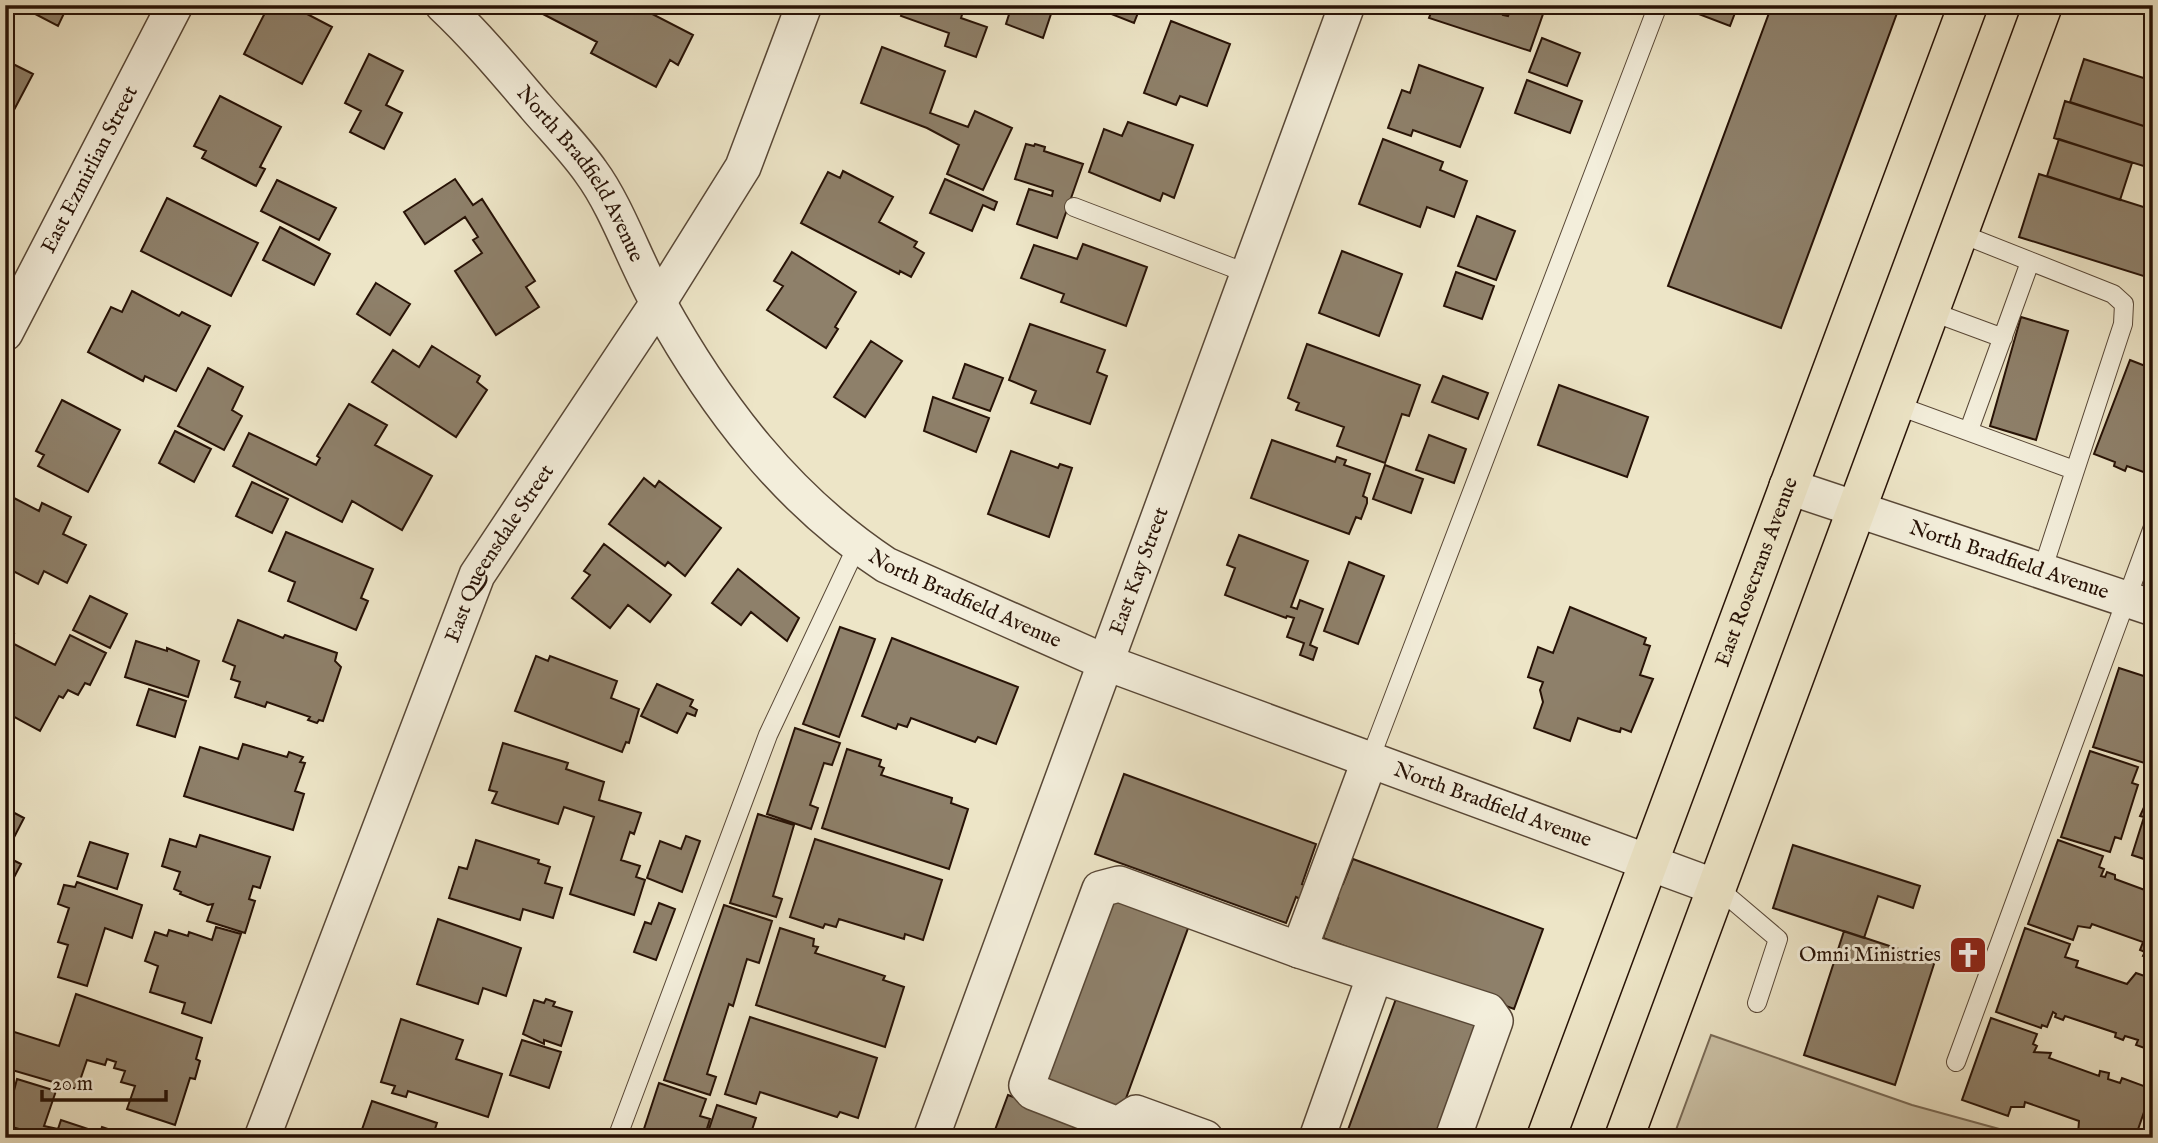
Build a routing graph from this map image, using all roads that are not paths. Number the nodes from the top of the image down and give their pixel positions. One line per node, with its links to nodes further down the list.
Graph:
1 (175, 5): 14 (street, East Ezmirlian Street)
2 (443, 5): 12 (street, North Bradfield Avenue)
3 (804, 5): 12 (street, East Queensdale Street)
4 (1347, 5): 11 (street, East Kay Street)
5 (1658, 5): 26 (lane)
6 (1968, 5): 19 (main road, East Rosecrans Avenue)
7 (2043, 5): 9 (main road)
8 (1074, 207): 11 (lane)
9 (1959, 233): 10 (lane); 13 (main road)
10 (2030, 262): 15 (lane); 18 (lane)
11 (1249, 274): 25 (street, East Kay Street)
12 (658, 303): 22 (street, North Bradfield Avenue); 33 (street, East Queensdale Street)
13 (1930, 312): 15 (lane); 16 (main road)
14 (5, 333)
15 (2003, 338): 17 (lane)
16 (1896, 405): 17 (lane); 20 (main road)
17 (1969, 430): 18 (lane)
18 (2074, 470): 23 (lane)
19 (1787, 486): 20 (street, North Bradfield Avenue); 27 (main road, East Rosecrans Avenue)
20 (1857, 509): 23 (street, North Bradfield Avenue); 28 (main road)
21 (2153, 527): 24 (lane)
22 (857, 546): 25 (street, North Bradfield Avenue); 34 (lane)
23 (2042, 571): 24 (street, North Bradfield Avenue)
24 (2140, 603): 32 (lane)
25 (1107, 663): 26 (street, North Bradfield Avenue); 35 (street, East Kay Street)
26 (1370, 760): 27 (street, North Bradfield Avenue); 29 (street)
27 (1650, 863): 28 (street, North Bradfield Avenue); 39 (main road, East Rosecrans Avenue)
28 (1718, 888): 31 (lane); 40 (main road)
29 (1299, 950): 30 (street); 36 (street)
30 (1376, 975): 37 (street); 38 (street)
31 (1757, 1003)
32 (1956, 1062)
33 (262, 1138)
34 (617, 1138)
35 (931, 1138)
36 (1205, 1138)
37 (1317, 1138)
38 (1453, 1138)
39 (1546, 1138)
40 (1624, 1138)

